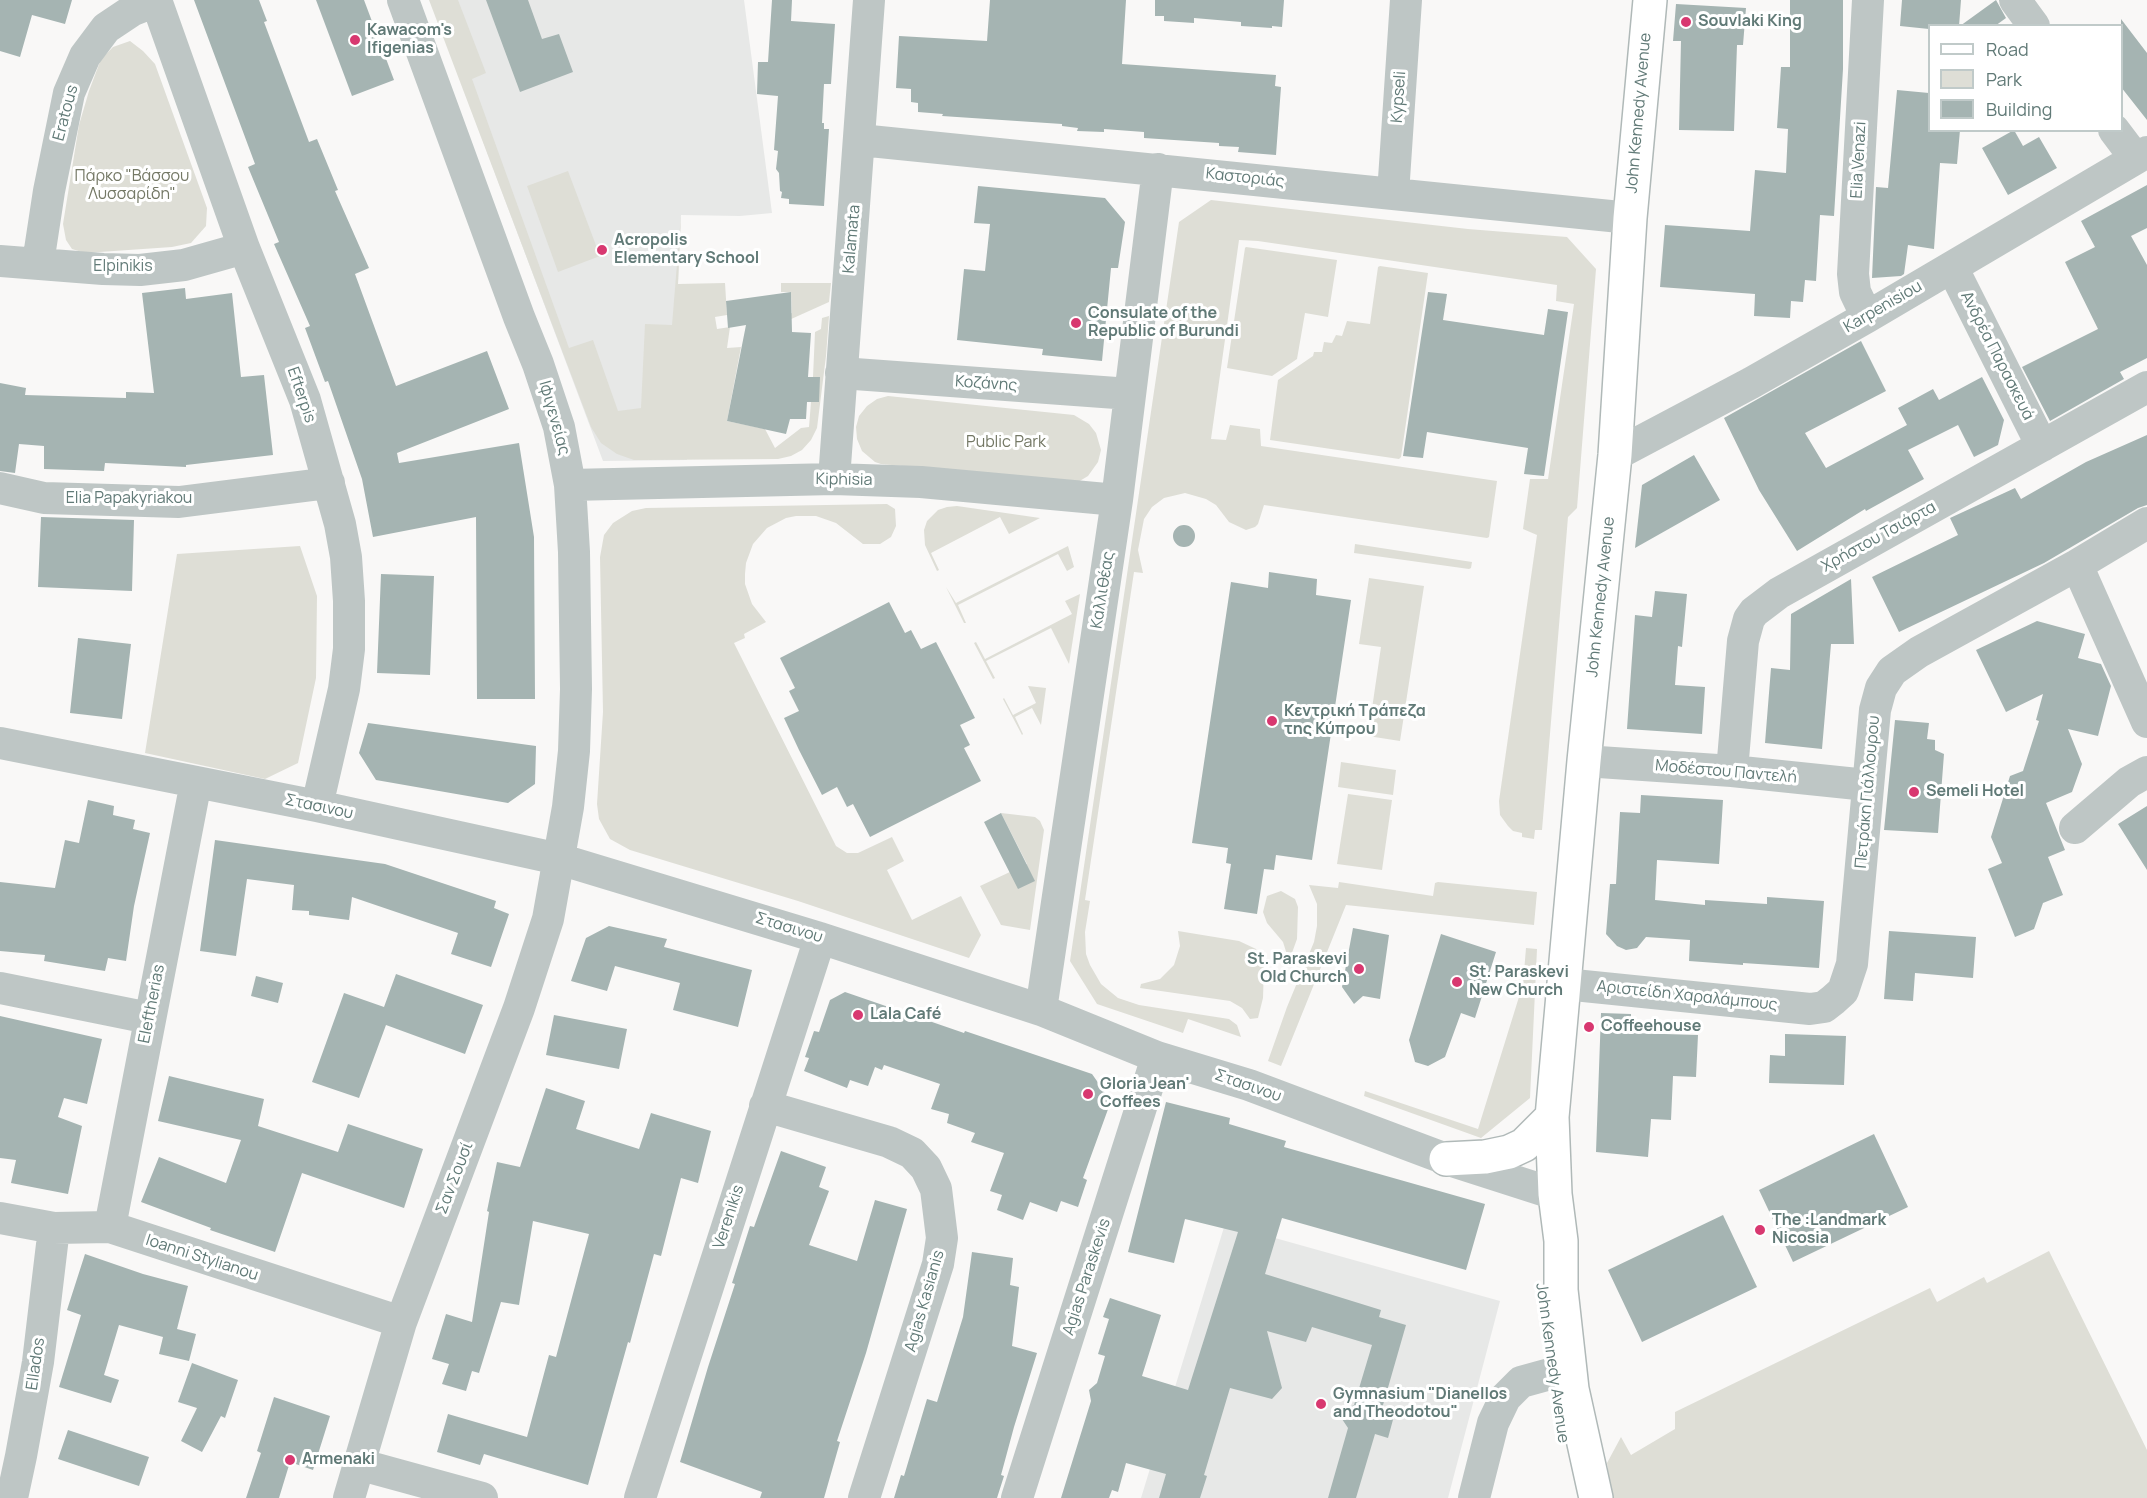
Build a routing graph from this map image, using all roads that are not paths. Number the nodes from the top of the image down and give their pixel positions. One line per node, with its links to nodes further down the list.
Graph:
1 (403, 0): 27 (street, Ιφιγενείας)
2 (869, 0): 10 (street, Kalamata)
3 (1406, 0): 13 (street, Kypseli)
4 (1650, 0): 14 (main road, John Kennedy Avenue)
5 (1868, 0): 19 (street, Elia Venazi)
6 (2015, 0): 8 (street)
7 (156, 1): 15 (street, Efterpis); 17 (street, Eratous)
8 (2033, 24)
9 (2116, 132): 11 (street)
10 (860, 140): 12 (street, Καστοριάς); 20 (street, Kalamata)
11 (2141, 155): 18 (street, Karpenisiou)
12 (1158, 169): 13 (street, Καστοριάς); 22 (street, Καλλιθέας)
13 (1393, 194): 14 (street, Καστοριάς)
14 (1630, 218): 24 (main road, John Kennedy Avenue)
15 (244, 248): 17 (street, Elpinikis); 26 (street, Efterpis)
16 (0, 261): 17 (street, Elpinikis)
17 (38, 263)
18 (1952, 267): 19 (street, Karpenisiou); 23 (street, Ανδρέα Παρασκευά)
19 (1867, 317): 24 (street, Karpenisiou)
20 (841, 373): 22 (street, Κοζάνης); 25 (street, Kalamata)
21 (2147, 387): 23 (street, Χρήστου Τσιάρτα)
22 (1130, 394): 29 (street, Καλλιθέας)
23 (2042, 446): 35 (street, Χρήστου Τσιάρτα)
24 (1615, 455): 34 (main road, John Kennedy Avenue)
25 (834, 479): 27 (street, Kiphisia); 29 (street, Kiphisia)
26 (329, 483): 28 (street, Elia Papakyriakou); 39 (street, Efterpis)
27 (570, 485): 41 (street, Ιφιγενείας)
28 (0, 488)
29 (1117, 500): 46 (street, Καλλιθέας)
30 (2147, 523): 31 (street, Πετράκη Γιάλλουρου)
31 (2077, 566): 32 (street); 38 (street, Πετράκη Γιάλλουρου)
32 (2147, 722)
33 (0, 743): 37 (street, Στασινου)
34 (1584, 761): 35 (street, Μοδέστου Παντελή); 43 (main road, John Kennedy Avenue)
35 (1732, 771): 38 (street, Μοδέστου Παντελή)
36 (2147, 772): 40 (street)
37 (196, 782): 39 (street, Στασινου); 47 (street, Eleftherias)
38 (1867, 785): 45 (street, Πετράκη Γιάλλουρου)
39 (317, 806): 41 (street, Στασινου)
40 (2075, 828)
41 (559, 859): 42 (street, Στασινου); 56 (street, Σαν Σουσί)
42 (820, 938): 46 (street, Στασινου); 49 (street, Verenikis)
43 (1564, 984): 45 (street, Αριστείδη Χαραλάμπους); 50 (main road, John Kennedy Avenue)
44 (0, 988): 47 (street)
45 (1810, 1009)
46 (1041, 1010): 48 (street, Στασινου)
47 (149, 1018): 54 (street, Eleftherias)
48 (1157, 1057): 51 (street, Στασινου); 65 (street, Agias Paraskevis)
49 (765, 1106): 63 (street, Verenikis); 64 (street, Agias Kasianis)
50 (1552, 1117): 51 (main road); 52 (main road, John Kennedy Avenue)
51 (1446, 1159): 52 (street, Στασινου)
52 (1555, 1194): 57 (main road, John Kennedy Avenue); 68 (main road, John Kennedy Avenue)
53 (0, 1218): 55 (street, Ioanni Stylianou)
54 (110, 1227): 55 (street, Ioanni Stylianou); 56 (street, Ioanni Stylianou)
55 (54, 1228): 58 (street, Ellados)
56 (401, 1322): 59 (street, Σαν Σουσί)
57 (1550, 1374): 66 (street); 67 (main road, John Kennedy Avenue)
58 (11, 1453): 60 (street, Ellados)
59 (358, 1464): 61 (street, Σαν Σουσί); 62 (street)
60 (12, 1498)
61 (349, 1498)
62 (482, 1498)
63 (640, 1498)
64 (864, 1498)
65 (1017, 1498)
66 (1474, 1498)
67 (1574, 1498)
68 (1596, 1498)

